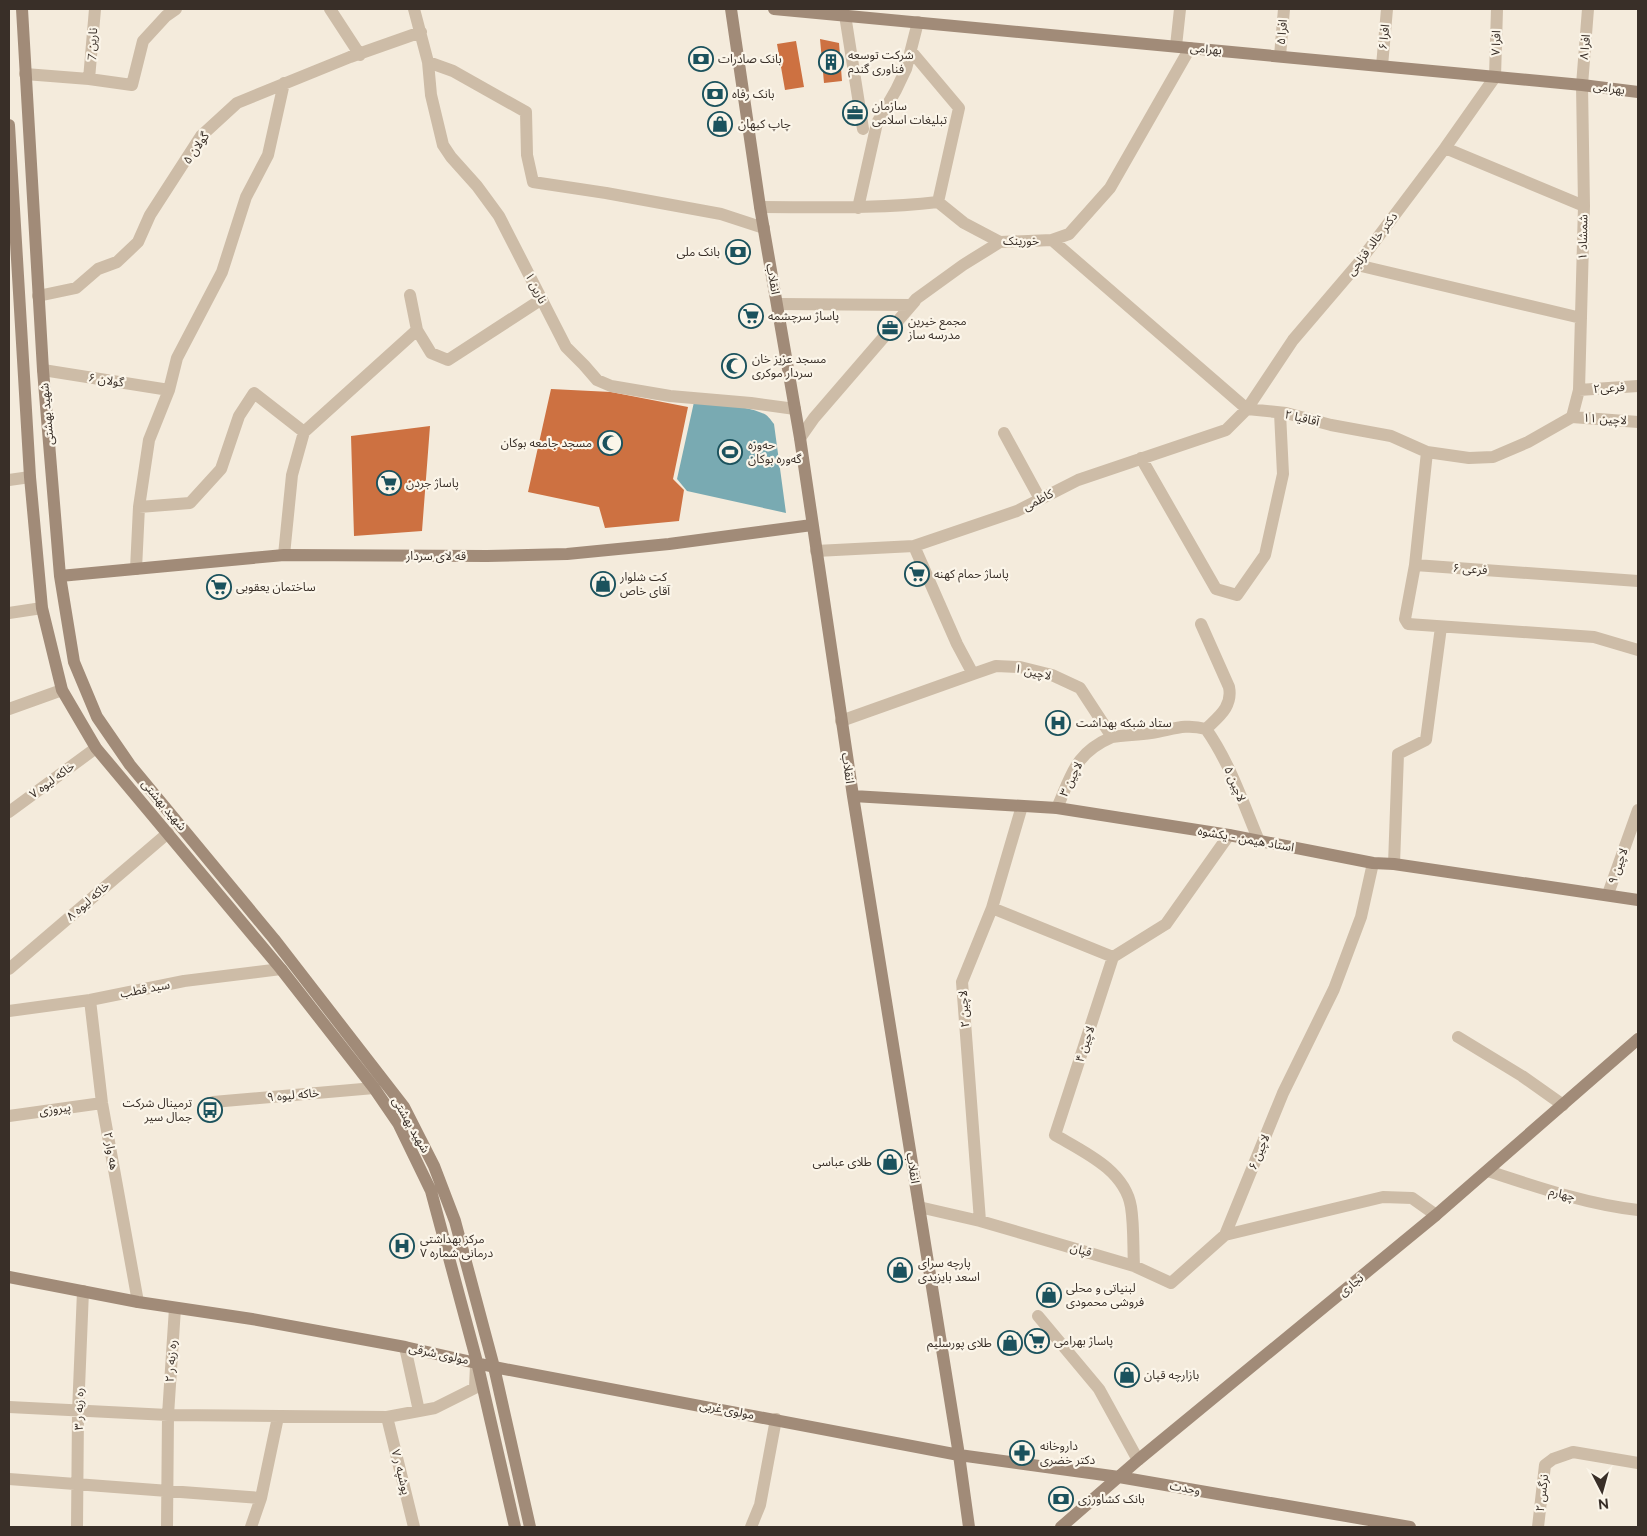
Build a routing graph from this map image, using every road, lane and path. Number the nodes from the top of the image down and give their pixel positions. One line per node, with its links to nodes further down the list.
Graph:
1 (22, 9): 24 (main road, شهید بهشتی)
2 (95, 9): 26 (street, نارین 7)
3 (176, 9): 26 (street)
4 (330, 9): 20 (street)
5 (414, 9): 16 (street, نارین ۱)
6 (731, 9): 35 (main road, انقلاب)
7 (774, 9): 14 (main road, بهرامی)
8 (1180, 9): 17 (street)
9 (1284, 9): 21 (street, افرا ۵)
10 (1387, 9): 23 (street, افرا ۶)
11 (1497, 9): 25 (street, افرا ۷)
12 (1588, 9): 28 (street, افرا ۸)
13 (886, 14): 14 (main road, بهرامی); 15 (main road, بهرامی)
14 (845, 16): 31 (street)
15 (918, 22): 17 (main road, بهرامی); 19 (street)
16 (421, 32): 20 (street, گولان ۵); 22 (street, نارین ۱)
17 (1176, 46): 18 (main road, بهرامی)
18 (1190, 48): 21 (main road, بهرامی); 38 (street, خورینک)
19 (911, 51): 33 (street); 36 (street)
20 (360, 55): 27 (street, گولان ۵)
21 (1280, 56): 23 (main road, بهرامی)
22 (428, 62): 37 (street); 43 (street, نارین ۱)
23 (1382, 66): 25 (main road, بهرامی)
24 (25, 74): 26 (street); 42 (main road, شهید بهشتی)
25 (1495, 77): 28 (main road, بهرامی); 32 (street, دکتر خالد قزلجی)
26 (89, 79)
27 (284, 83): 42 (street, گولان ۵); 50 (street)
28 (1582, 85): 29 (main road, بهرامی); 34 (street, شمشاد ۱)
29 (1638, 92)
30 (9, 125): 62 (main road, شهید بهشتی)
31 (863, 129)
32 (1445, 148): 34 (street); 40 (street, دکتر خالد قزلجی)
33 (938, 202): 36 (street); 39 (street, خورینک)
34 (1584, 206): 46 (street, شمشاد ۱)
35 (760, 207): 36 (street); 37 (main road, انقلاب)
36 (858, 208)
37 (764, 228): 45 (main road, انقلاب)
38 (1052, 240): 39 (street, خورینک); 53 (street)
39 (1000, 242): 44 (street)
40 (1357, 265): 46 (street); 53 (street, دکتر خالد قزلجی)
41 (410, 295): 47 (street)
42 (38, 296): 48 (main road, شهید بهشتی)
43 (542, 299): 47 (street); 52 (street, نارین ۱)
44 (916, 299): 45 (street); 59 (street)
45 (778, 304): 52 (main road, انقلاب)
46 (1581, 318): 51 (street, شمشاد ۱)
47 (417, 330): 57 (street)
48 (43, 370): 50 (street, گولان ۶); 72 (main road, شهید بهشتی)
49 (1638, 386): 51 (street, فرعی۲)
50 (169, 390): 65 (street)
51 (1579, 390): 55 (street)
52 (795, 409): 59 (main road, انقلاب)
53 (1247, 409): 54 (street, آقاقیا ۲); 61 (street, کاظمی)
54 (1280, 413): 60 (street, آقاقیا ۲); 61 (street)
55 (1572, 417): 56 (street, لاچین ۱۱); 60 (street, آقاقیا ۲)
56 (1638, 422)
57 (304, 432): 65 (street); 69 (street)
58 (1004, 433): 64 (street)
59 (800, 438): 66 (main road, انقلاب)
60 (1427, 452): 70 (street)
61 (1141, 458): 64 (street, کاظمی)
62 (30, 477): 63 (street); 74 (main road, شهید بهشتی)
63 (9, 480)
64 (1040, 499): 67 (street, کاظمی)
65 (139, 506): 71 (street)
66 (812, 526): 68 (main road, انقلاب); 69 (main road, قه لای سردار)
67 (914, 546): 68 (street, کاظمی); 79 (street)
68 (816, 551): 82 (main road, انقلاب)
69 (284, 555): 71 (main road, قه لای سردار)
70 (1415, 565): 73 (street, فرعی ۶); 77 (street)
71 (136, 569): 72 (main road, قه لای سردار)
72 (60, 576): 125 (main road, شهید بهشتی)
73 (1638, 581)
74 (42, 608): 75 (street); 80 (main road, شهید بهشتی)
75 (9, 613)
76 (1200, 624): 83 (street)
77 (1441, 627): 78 (street); 95 (street)
78 (1638, 650)
79 (973, 674): 82 (street, لاچین ۱); 84 (street, لاچین ۱)
80 (62, 690): 81 (street); 85 (main road, شهید بهشتی)
81 (9, 710)
82 (842, 721): 86 (main road, انقلاب)
83 (1206, 729): 84 (street); 93 (street, لاچین ۵)
84 (1112, 736): 88 (street, لاچین ۳)
85 (96, 748): 90 (street, خاکه لیوه ۷); 91 (main road, شهید بهشتی)
86 (852, 796): 87 (main road, استاد هیمن - یکشوه); 112 (main road, انقلاب)
87 (1022, 806): 88 (main road, استاد هیمن - یکشوه); 98 (street, لاچین ۲)
88 (1057, 808): 92 (main road, استاد هیمن - یکشوه)
89 (1638, 810): 96 (street, لاچین ۹)
90 (9, 812)
91 (168, 834): 100 (street, خاکه لیوه ۸); 101 (main road, شهید بهشتی)
92 (1229, 835): 93 (main road, استاد هیمن - یکشوه); 99 (street)
93 (1259, 841): 94 (main road, استاد هیمن - یکشوه)
94 (1373, 864): 95 (main road, استاد هیمن - یکشوه); 116 (street, لاچین ۶)
95 (1394, 864): 96 (main road, استاد هیمن - یکشوه)
96 (1608, 894): 97 (main road, استاد هیمن - یکشوه)
97 (1638, 900)
98 (992, 908): 99 (street); 115 (street, لاچین ۲)
99 (1113, 957): 117 (street, لاچین ۴)
100 (9, 969)
101 (281, 969): 102 (street, سید قطب); 106 (main road, شهید بهشتی)
102 (90, 1000): 103 (street, سید قطب); 107 (street, هه وار ۲)
103 (9, 1011)
104 (1458, 1037): 109 (street)
105 (1638, 1039): 109 (main road, نجاری)
106 (374, 1088): 108 (street, خاکه لیوه ۹); 124 (main road, شهید بهشتی)
107 (102, 1102): 110 (street, پیروزی); 120 (street, هه وار ۲)
108 (212, 1102)
109 (1563, 1105): 111 (main road, نجاری)
110 (9, 1116)
111 (1488, 1171): 113 (street, چهارم); 114 (main road, نجاری)
112 (919, 1207): 115 (street, قپان); 133 (main road, انقلاب)
113 (1638, 1210)
114 (1436, 1215): 116 (street); 134 (main road, نجاری)
115 (980, 1221): 117 (street, قپان)
116 (1225, 1235): 117 (street, قپان)
117 (1134, 1266)
118 (9, 1278): 119 (main road, مولوی شرقی)
119 (83, 1291): 120 (main road, مولوی شرقی); 128 (street, ره زبه ر ۳)
120 (138, 1302): 121 (main road, مولوی شرقی)
121 (175, 1308): 123 (main road, مولوی شرقی); 129 (street, ره زبه ر ۲)
122 (1038, 1316): 134 (street)
123 (405, 1347): 124 (main road, مولوی شرقی); 127 (street)
124 (477, 1362): 125 (main road, مولوی غربی); 127 (street, مولوی شرقی); 145 (main road, شهید بهشتی)
125 (494, 1367): 132 (main road, مولوی غربی); 146 (main road, شهید بهشتی)
126 (9, 1407): 128 (street)
127 (419, 1411): 131 (street, مولوی شرقی)
128 (78, 1412): 129 (street, مولوی شرقی); 138 (street, ره زبه ر ۳)
129 (168, 1415): 130 (street, مولوی شرقی); 139 (street, ره زبه ر ۲)
130 (278, 1417): 131 (street, مولوی شرقی); 140 (street)
131 (388, 1417): 144 (street, پوشپه ر ۷)
132 (776, 1419): 133 (main road, مولوی غربی); 147 (street)
133 (959, 1455): 136 (main road, وحدت); 148 (main road, انقلاب)
134 (1138, 1460): 136 (main road, نجاری)
135 (1638, 1463): 151 (street, نرگس ۲)
136 (1119, 1477): 149 (main road, نجاری); 150 (main road, وحدت)
137 (9, 1479): 138 (street)
138 (79, 1483): 139 (street); 141 (street, ره زبه ر ۳)
139 (167, 1492): 140 (street); 142 (street, ره زبه ر ۲)
140 (261, 1498): 143 (street)
141 (77, 1527)
142 (167, 1527)
143 (251, 1527)
144 (414, 1527)
145 (515, 1527)
146 (530, 1527)
147 (751, 1527)
148 (969, 1527)
149 (1061, 1527)
150 (1410, 1527)
151 (1538, 1527)

